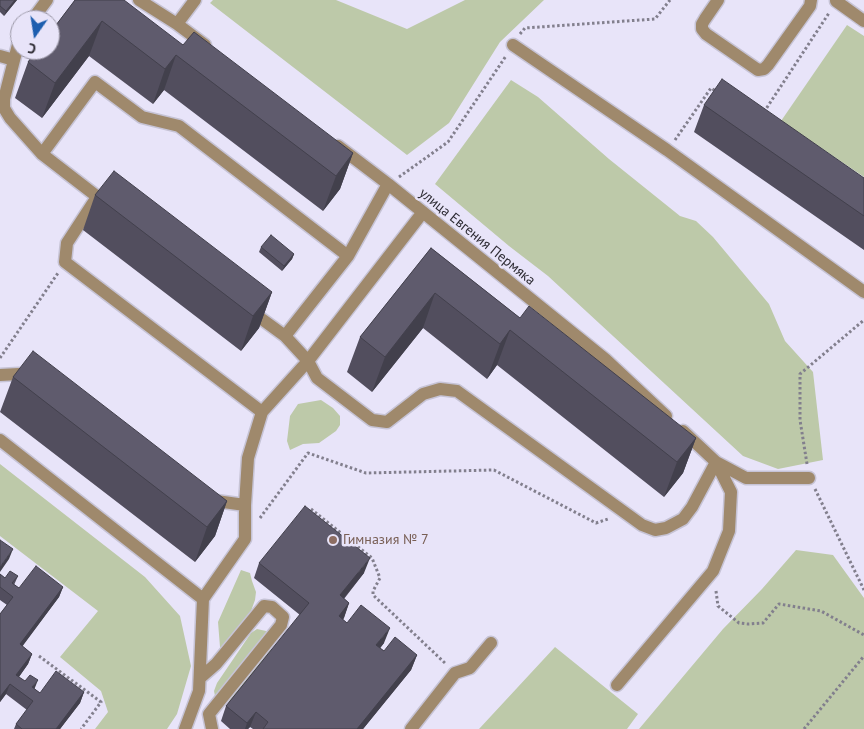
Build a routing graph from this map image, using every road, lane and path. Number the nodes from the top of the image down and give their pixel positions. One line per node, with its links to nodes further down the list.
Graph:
1 (139, 0): 8 (street)
2 (194, 0): 8 (street)
3 (670, 0): 9 (path)
4 (718, 0): 5 (street)
5 (811, 0)
6 (836, 1): 7 (street); 13 (path)
7 (864, 21)
8 (177, 24): 10 (street)
9 (513, 45): 15 (street); 17 (path)
10 (216, 54)
11 (14, 60): 16 (street)
12 (719, 93): 15 (path)
13 (763, 113)
14 (326, 137): 17 (street, улица Евгения Пермяка)
15 (667, 150): 23 (street)
16 (42, 154): 18 (street); 21 (street)
17 (388, 184): 19 (street, улица Евгения Пермяка); 21 (street)
18 (97, 197): 20 (street); 22 (street)
19 (423, 212): 28 (street); 33 (street, улица Евгения Пермяка)
20 (120, 214)
21 (348, 256): 26 (street)
22 (65, 262): 27 (path); 31 (street)
23 (864, 292)
24 (238, 301): 26 (street)
25 (864, 320): 34 (path)
26 (285, 336): 28 (street)
27 (0, 358)
28 (308, 361): 31 (street); 38 (street)
29 (0, 375): 30 (street)
30 (34, 386)
31 (262, 412): 36 (street)
32 (0, 440): 42 (street)
33 (716, 462): 34 (street); 38 (street); 40 (street)
34 (809, 478): 41 (path)
35 (198, 499): 36 (street)
36 (245, 505): 39 (street)
37 (311, 509): 47 (path)
38 (625, 513): 39 (path)
39 (245, 539): 42 (street)
40 (713, 571): 43 (path); 49 (street)
41 (864, 590)
42 (203, 599): 48 (street)
43 (864, 635)
44 (491, 643): 47 (street)
45 (39, 656): 50 (path)
46 (864, 656): 54 (path)
47 (456, 674): 53 (street)
48 (200, 678): 51 (street); 52 (street)
49 (617, 685)
50 (80, 729)
51 (184, 729)
52 (212, 729)
53 (411, 729)
54 (804, 729)

